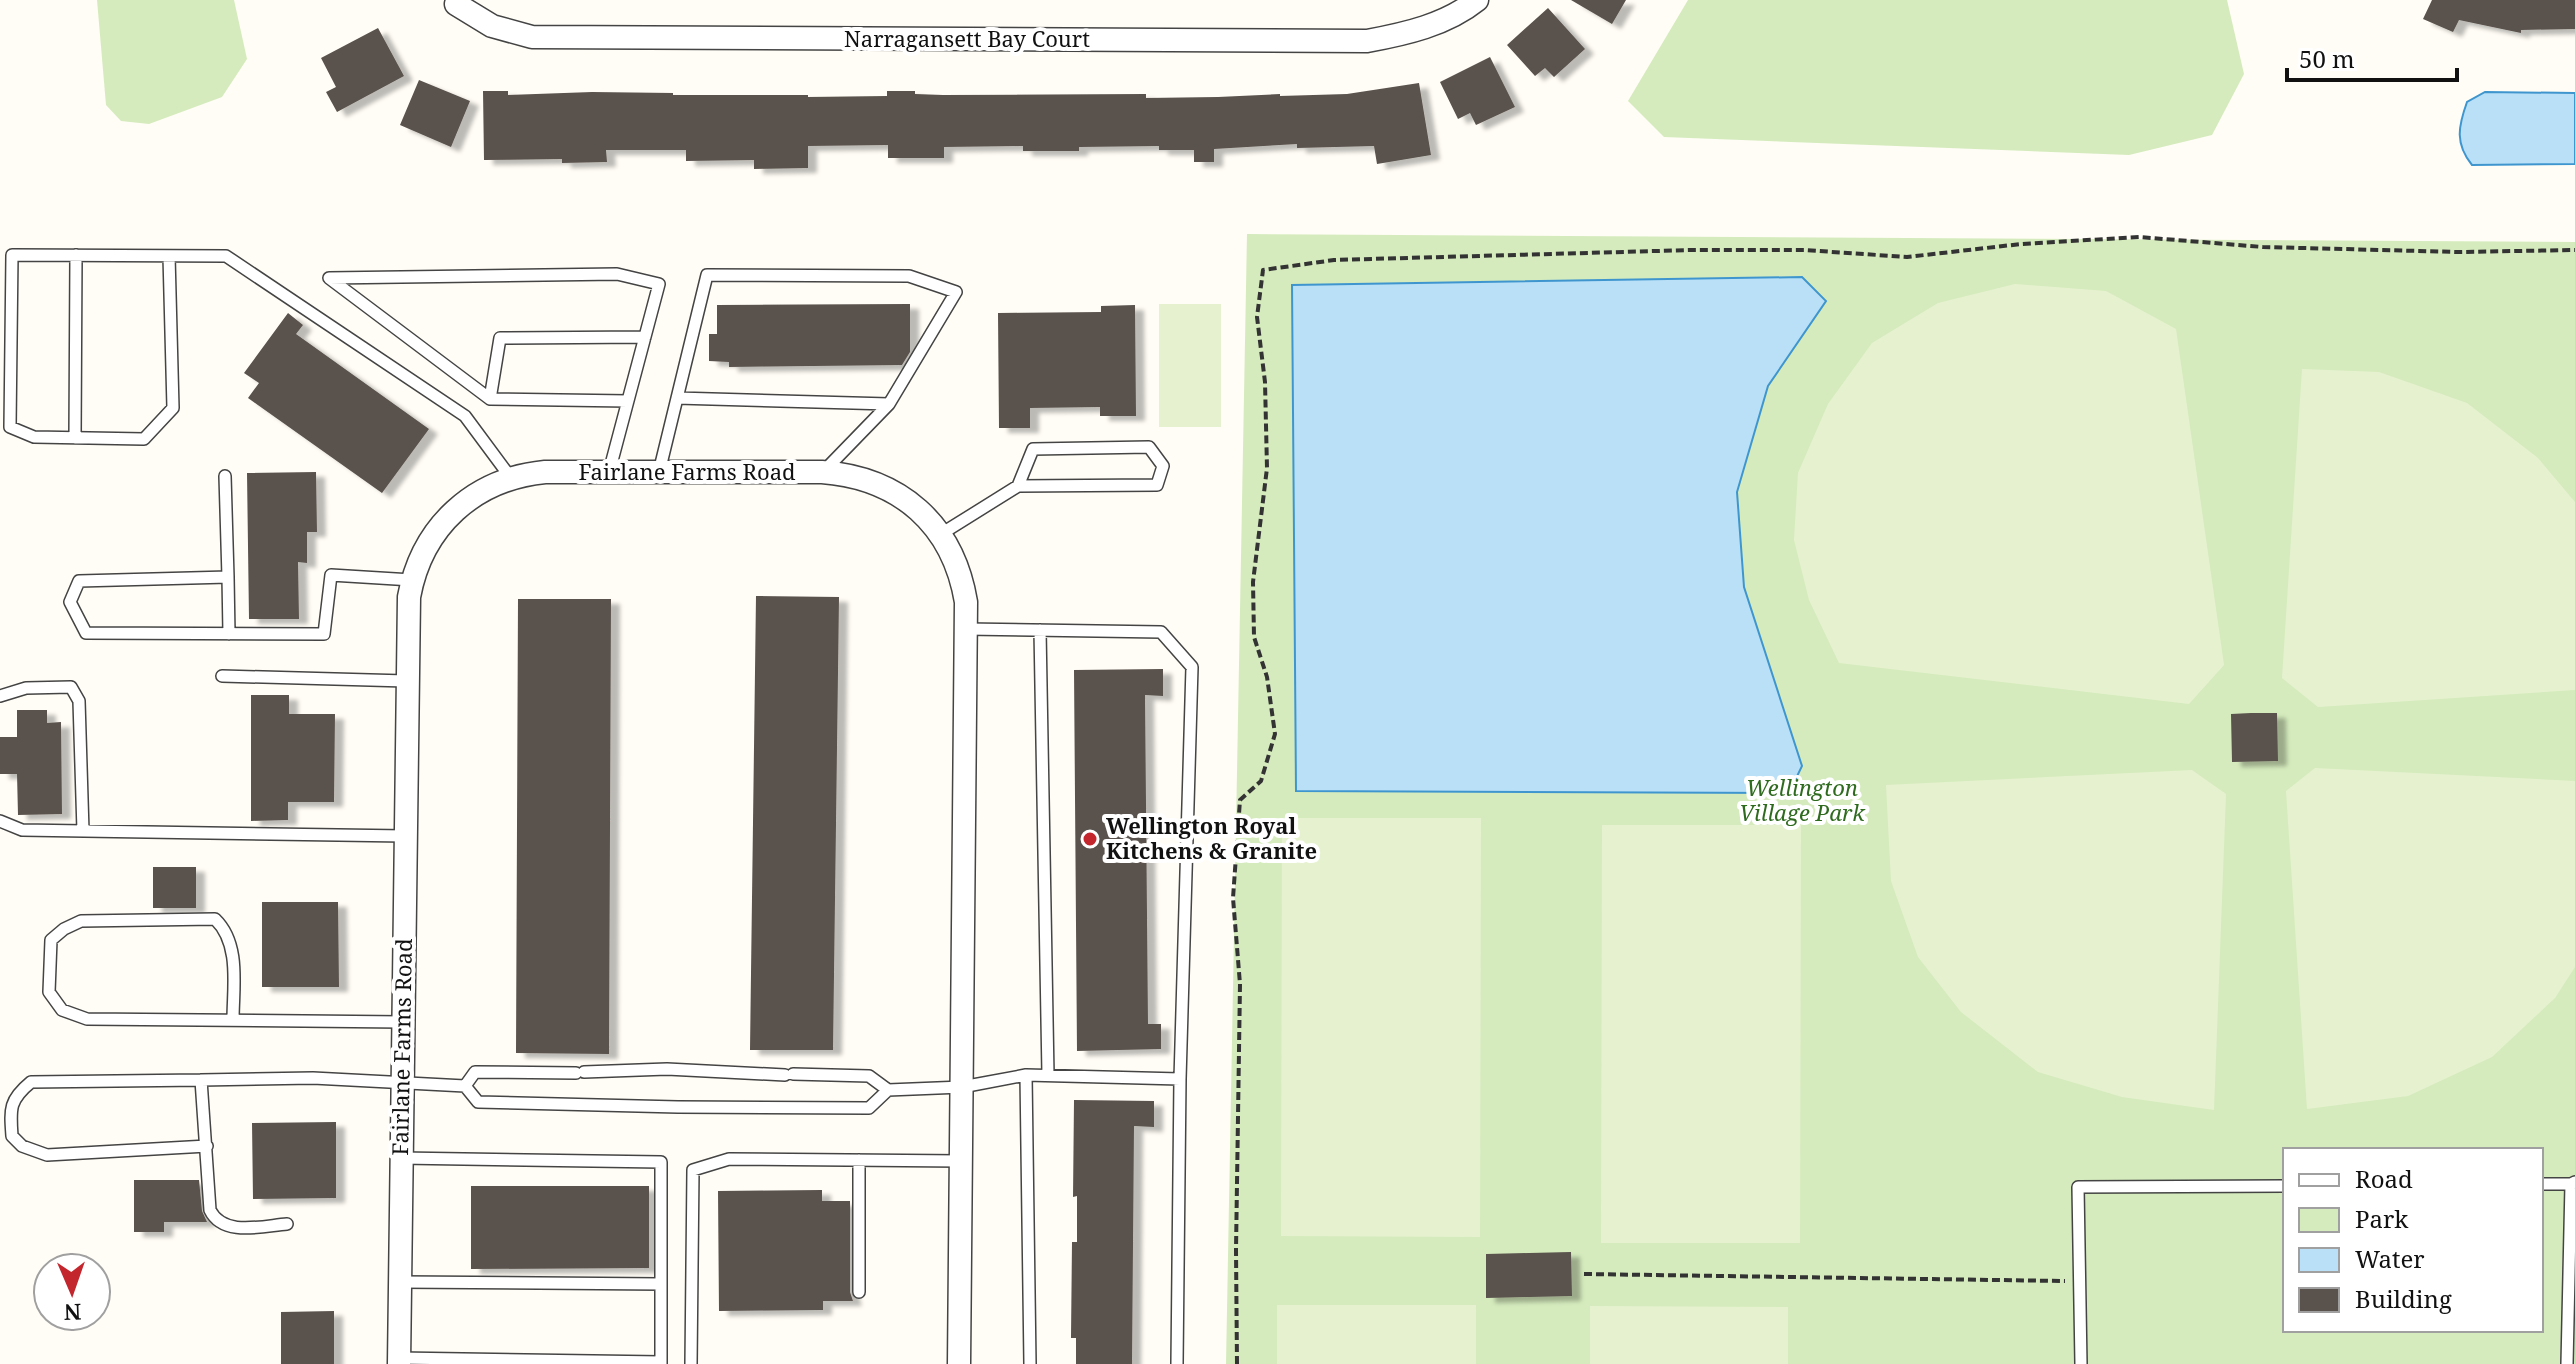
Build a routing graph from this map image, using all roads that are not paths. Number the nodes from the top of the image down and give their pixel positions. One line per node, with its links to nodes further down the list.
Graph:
1 (1477, 0): 2 (street, Narragansett Bay Court)
2 (456, 4)
3 (76, 255): 4 (lane); 10 (lane); 10 (lane)
4 (169, 256): 10 (lane); 15 (lane)
5 (645, 337): 7 (lane); 7 (lane); 8 (lane)
6 (677, 398): 9 (lane); 9 (lane); 12 (lane)
7 (490, 399): 8 (lane)
8 (628, 401): 11 (lane)
9 (889, 404): 13 (lane)
10 (75, 438)
11 (609, 472): 12 (street, Fairlane Farms Road); 15 (street, Fairlane Farms Road)
12 (659, 472): 13 (street, Fairlane Farms Road)
13 (822, 472): 17 (street, Fairlane Farms Road)
14 (225, 476): 18 (lane)
15 (511, 478): 19 (street, Fairlane Farms Road)
16 (1018, 486): 16 (lane); 17 (lane)
17 (941, 534): 20 (street, Fairlane Farms Road)
18 (228, 577): 22 (lane); 22 (lane)
19 (412, 580): 22 (lane); 24 (street, Fairlane Farms Road)
20 (966, 629): 21 (lane); 37 (street, Fairlane Farms Road)
21 (1040, 630): 32 (lane); 33 (lane)
22 (229, 634)
23 (222, 676): 24 (lane)
24 (406, 681): 28 (street, Fairlane Farms Road)
25 (0, 696): 27 (lane)
26 (0, 821): 27 (lane)
27 (83, 831): 28 (lane)
28 (405, 836): 30 (street, Fairlane Farms Road)
29 (233, 1020): 29 (lane); 30 (lane)
30 (403, 1022): 35 (street, Fairlane Farms Road)
31 (1026, 1075): 32 (lane); 37 (lane); 54 (lane)
32 (1048, 1075): 33 (lane)
33 (1180, 1079): 55 (lane)
34 (201, 1080): 35 (lane); 39 (lane); 39 (lane)
35 (401, 1085): 36 (lane); 40 (street, Fairlane Farms Road)
36 (465, 1086): 38 (lane); 38 (lane)
37 (962, 1087): 38 (lane); 42 (street, Fairlane Farms Road)
38 (888, 1090)
39 (207, 1146): 46 (lane)
40 (401, 1158): 47 (street, Fairlane Farms Road); 48 (lane)
41 (859, 1160): 42 (lane); 49 (lane); 52 (lane)
42 (961, 1161): 53 (street, Fairlane Farms Road)
43 (2573, 1183): 44 (lane); 57 (lane)
44 (2543, 1184)
45 (2283, 1186): 56 (lane)
46 (287, 1224)
47 (400, 1282): 48 (lane); 50 (street, Fairlane Farms Road)
48 (661, 1284): 51 (lane)
49 (859, 1292)
50 (399, 1361): 51 (lane)
51 (661, 1363)
52 (691, 1364)
53 (959, 1364)
54 (1030, 1364)
55 (1177, 1364)
56 (2081, 1364)
57 (2567, 1364)

